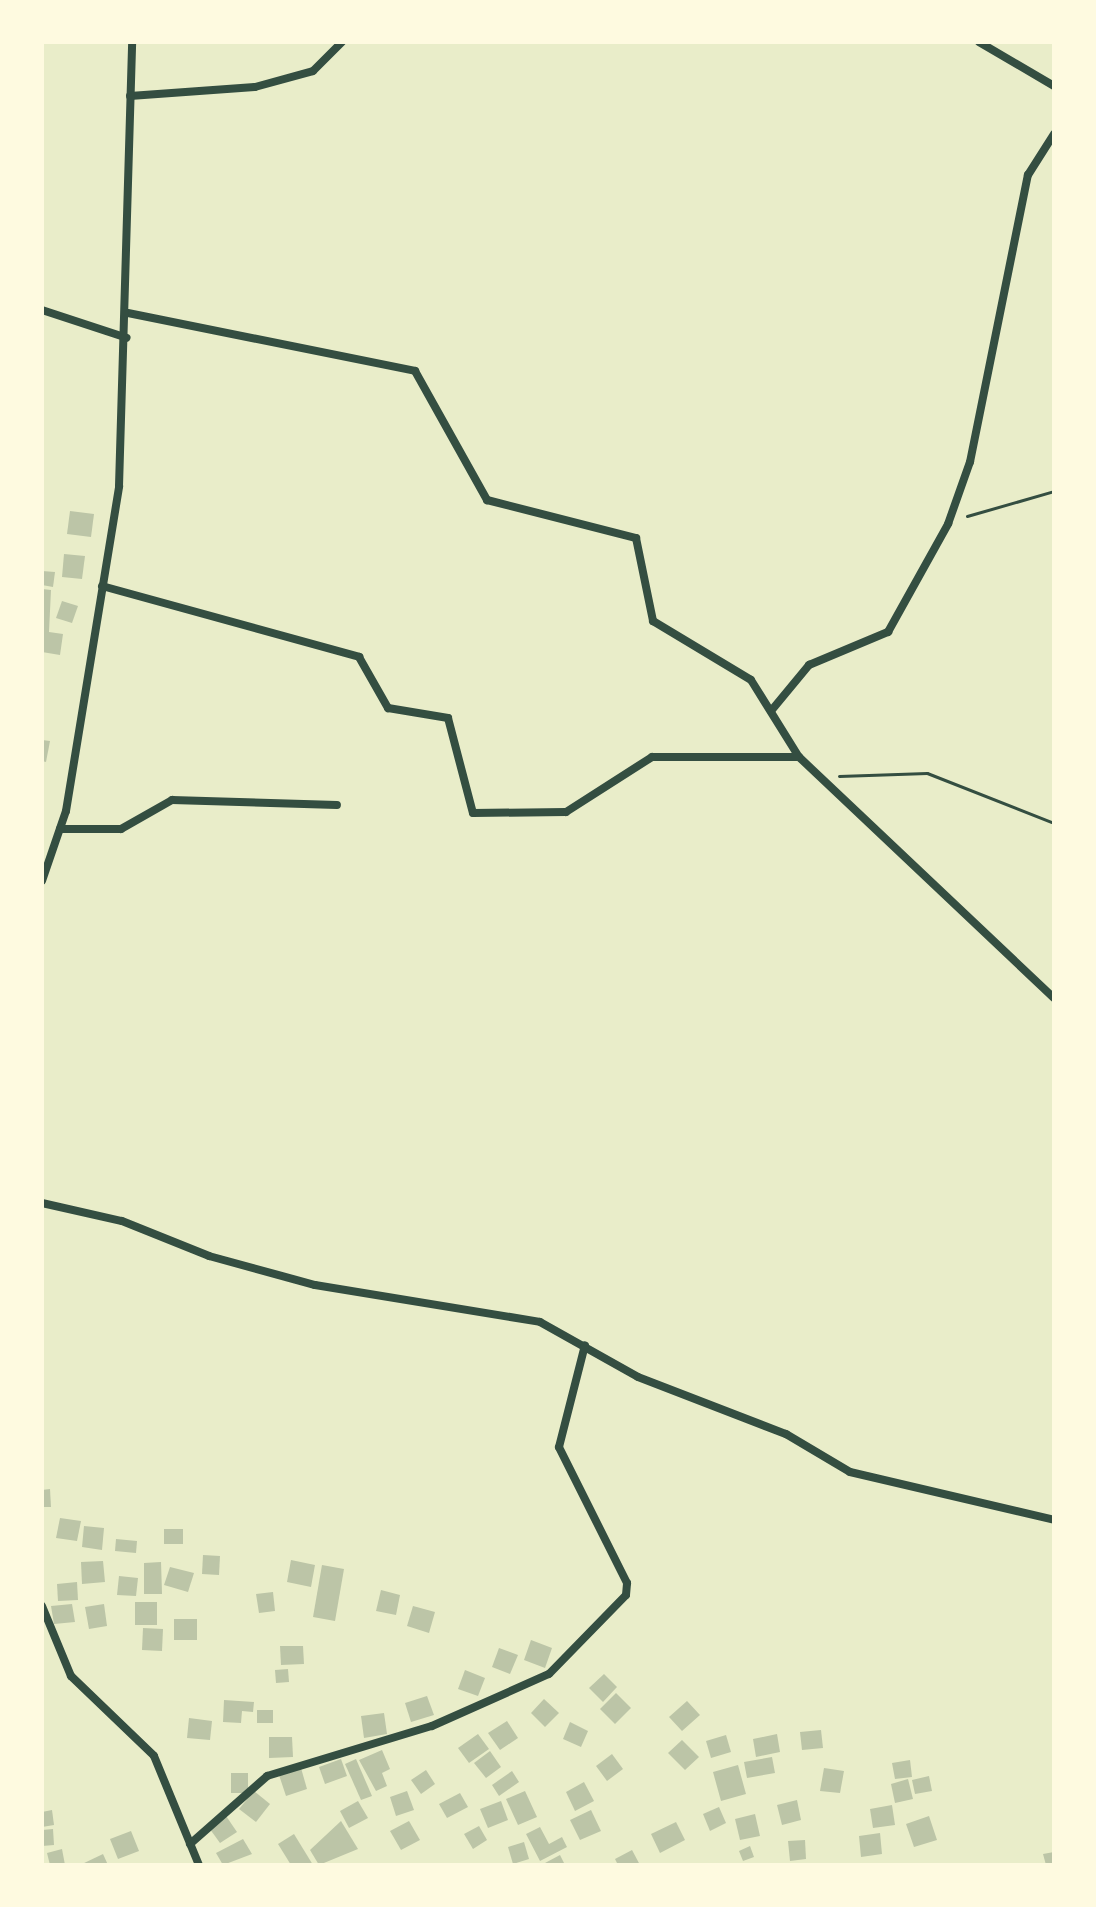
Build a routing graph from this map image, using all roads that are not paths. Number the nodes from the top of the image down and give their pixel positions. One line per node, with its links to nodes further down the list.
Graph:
1 (132, 42): 5 (street)
2 (342, 42): 5 (street)
3 (979, 42): 4 (street)
4 (1054, 86)
5 (130, 96): 8 (street)
6 (1054, 134): 11 (street)
7 (42, 310): 9 (street)
8 (128, 313): 9 (street); 11 (street)
9 (127, 338): 10 (street)
10 (102, 586): 12 (street); 14 (street)
11 (771, 711): 12 (street)
12 (799, 757): 16 (street)
13 (337, 805): 14 (street)
14 (60, 829): 15 (street)
15 (42, 881)
16 (1054, 998)
17 (42, 1203): 18 (street)
18 (585, 1345): 19 (street); 21 (street)
19 (1054, 1520)
20 (42, 1606): 21 (street)
21 (190, 1844): 22 (street)
22 (199, 1865)

